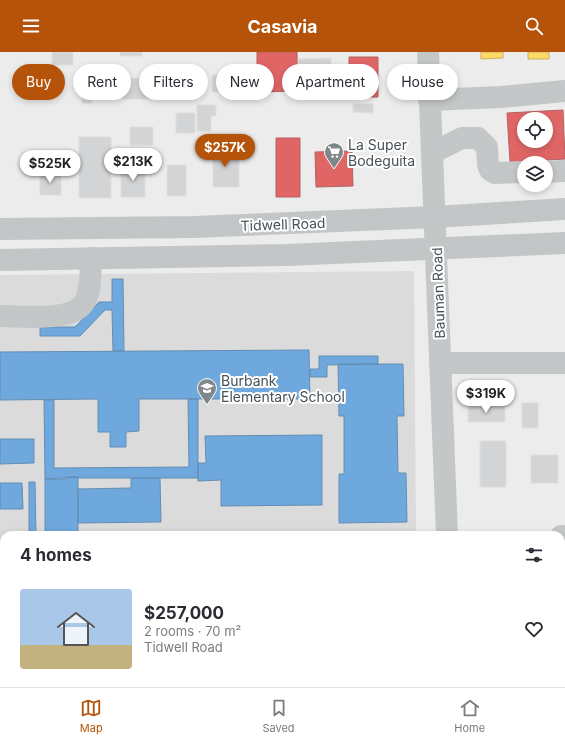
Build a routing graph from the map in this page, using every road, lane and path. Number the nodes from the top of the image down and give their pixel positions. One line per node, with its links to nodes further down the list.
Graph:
1 (428, 52): 2 (street, Bauman Road)
2 (428, 64)
3 (565, 91): 4 (street)
4 (458, 99)
5 (429, 100): 6 (street, Bauman Road)
6 (432, 153): 7 (street); 9 (street, Bauman Road)
7 (517, 172)
8 (565, 209): 9 (main road, Tidwell Road)
9 (435, 217): 10 (main road, Tidwell Road); 13 (street, Bauman Road)
10 (194, 227): 11 (main road, Tidwell Road); 14 (main road)
11 (0, 229)
12 (565, 243): 13 (main road)
13 (436, 248): 14 (main road); 18 (street, Bauman Road)
14 (197, 257): 15 (main road)
15 (91, 258): 16 (main road); 17 (street)
16 (0, 260)
17 (0, 316)
18 (440, 363): 19 (street); 20 (street, Bauman Road)
19 (565, 363)
20 (447, 531)

